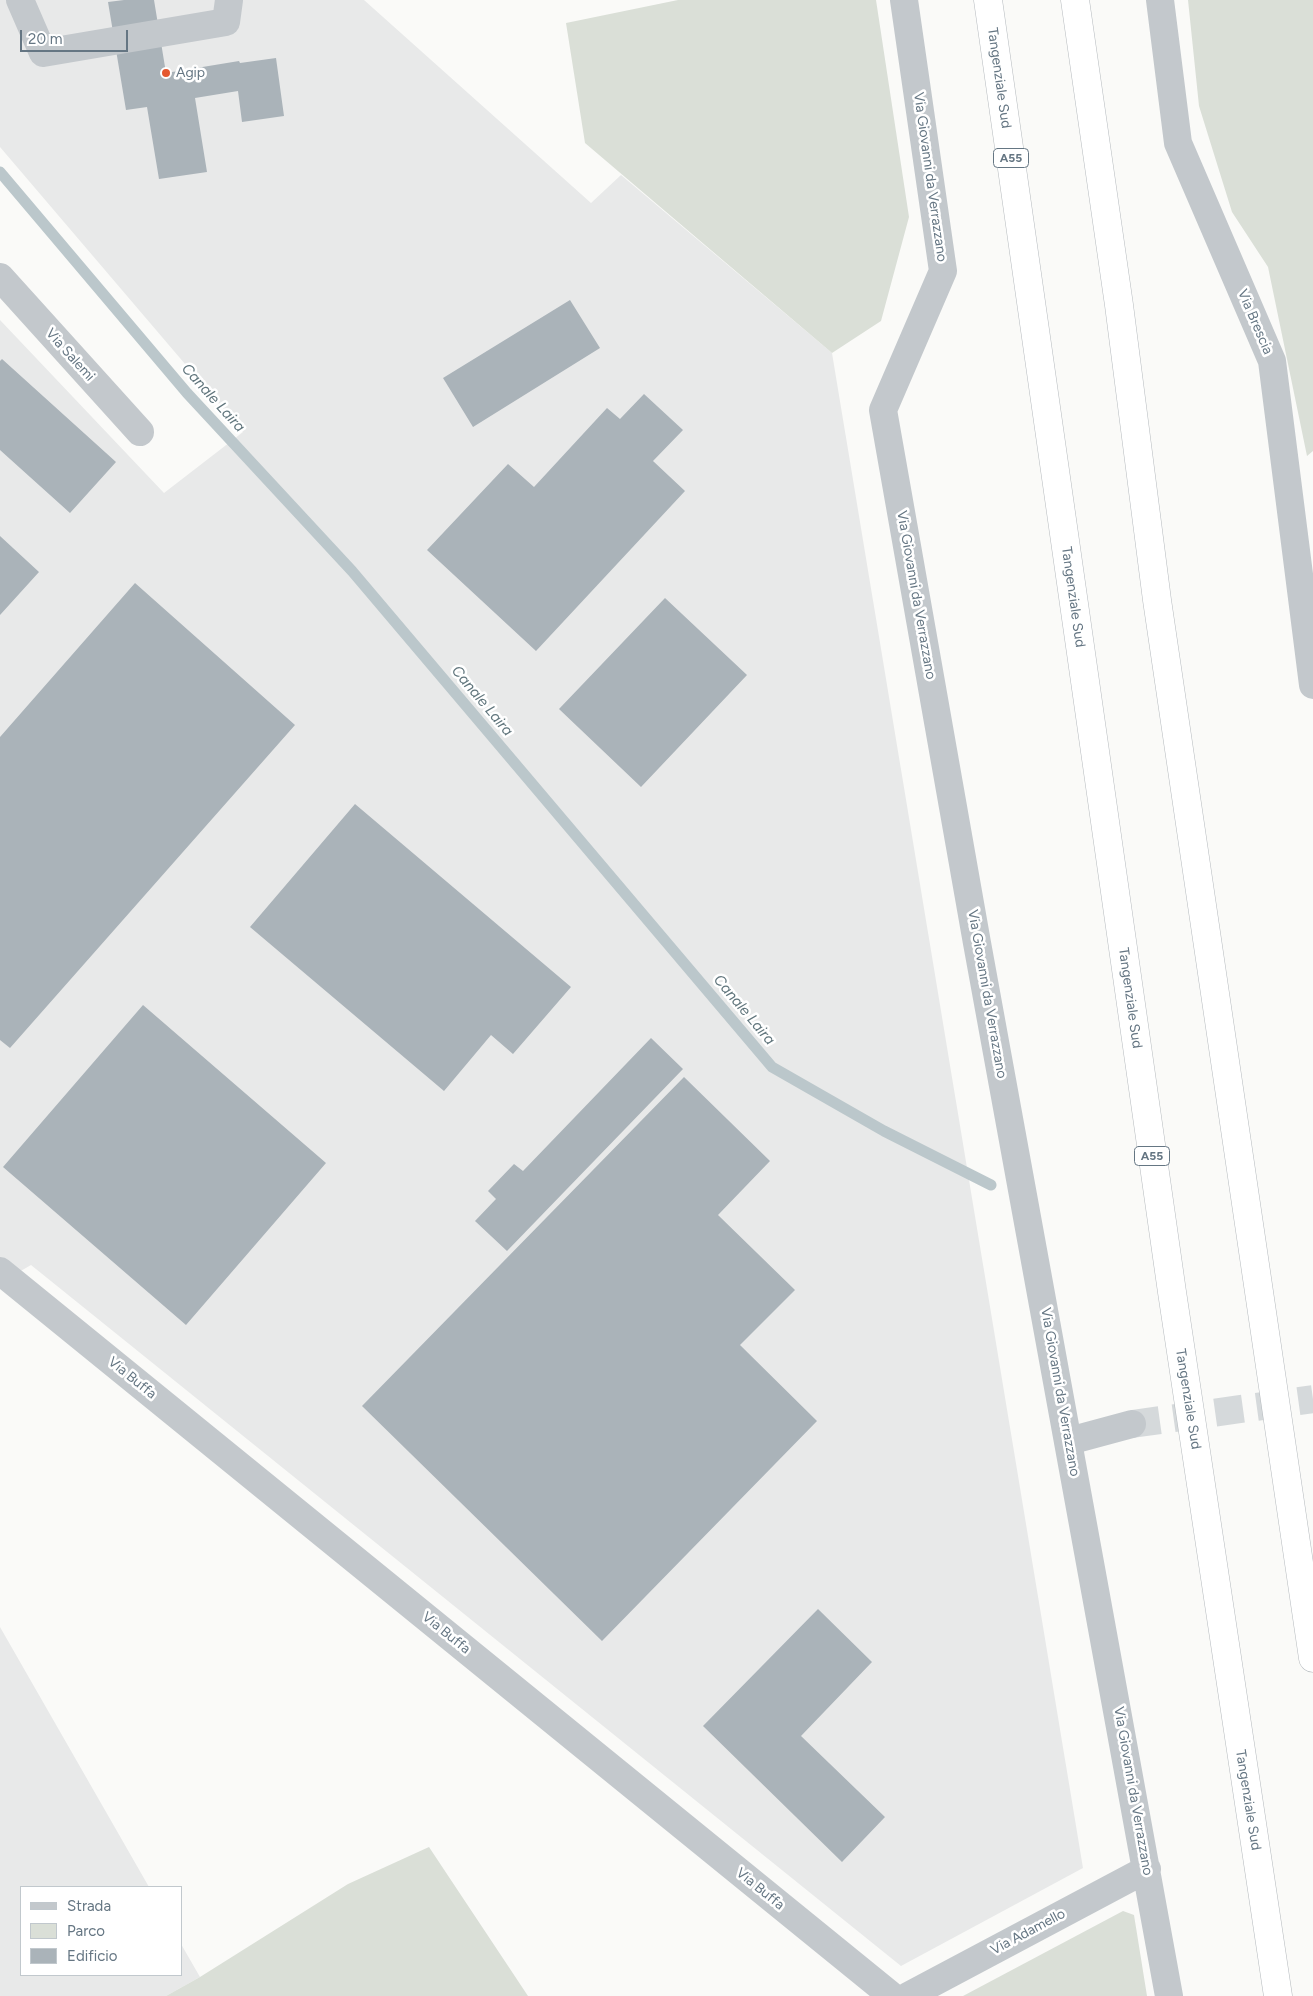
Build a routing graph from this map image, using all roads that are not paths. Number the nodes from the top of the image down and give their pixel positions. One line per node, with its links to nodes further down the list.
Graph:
1 (20, 0): 2 (street)
2 (229, 0)
3 (904, 0): 12 (street, Via Giovanni da Verrazzano)
4 (988, 0): 18 (highway, Tangenziale Sud / A55)
5 (1075, 0): 13 (highway)
6 (1160, 0): 9 (street, Via Brescia)
7 (0, 277): 8 (street, Via Salemi)
8 (140, 432)
9 (1313, 685)
10 (0, 1271): 15 (street, Via Buffa)
11 (1132, 1424): 12 (street)
12 (1069, 1441): 14 (street, Via Giovanni da Verrazzano)
13 (1313, 1658)
14 (1147, 1869): 16 (street, Via Adamello); 17 (street, Via Giovanni da Verrazzano)
15 (892, 1996)
16 (908, 1996)
17 (1169, 1996)
18 (1278, 1996)

